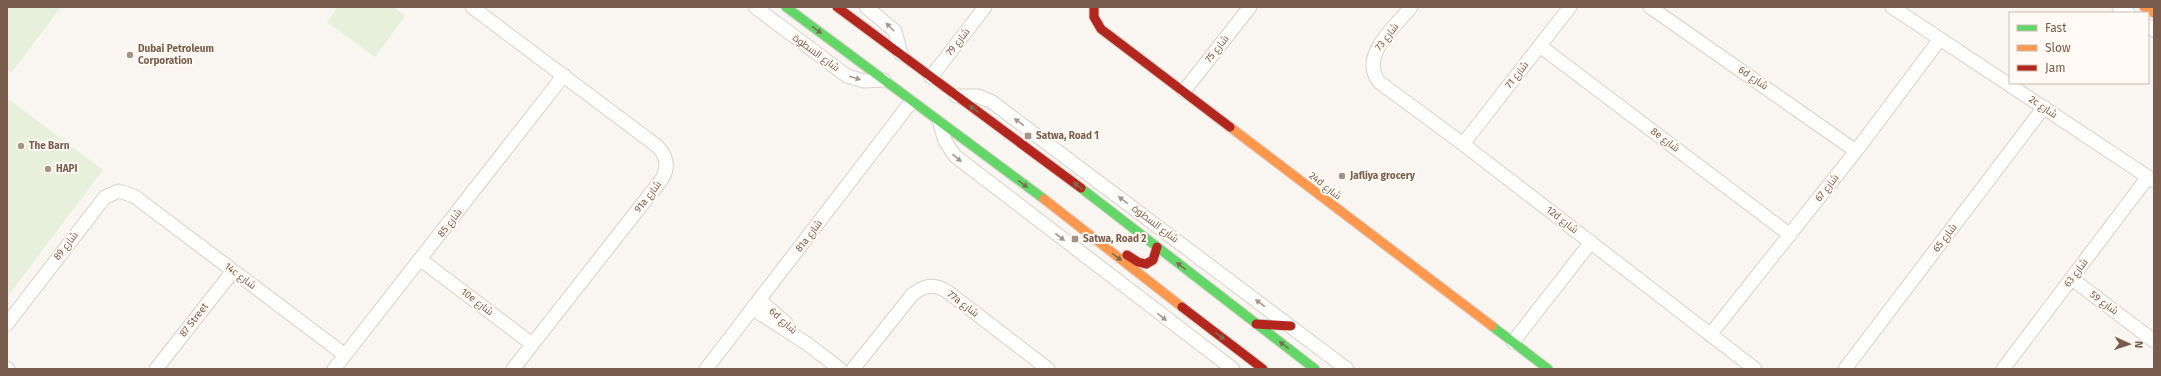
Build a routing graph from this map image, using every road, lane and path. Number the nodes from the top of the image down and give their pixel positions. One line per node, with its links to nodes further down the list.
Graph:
1 (472, 7): 19 (street, 91a شارع)
2 (755, 7): 21 (street, شارع السطوة, one-way to 21)
3 (786, 7): 21 (main road, شارع السطوة, one-way to 21)
4 (837, 7): 17 (main road, شارع السطوة)
5 (866, 7): 17 (street, one-way to 5)
6 (985, 7): 20 (street, شارع 79)
7 (1094, 7): 22 (main road, 24d شارع)
8 (1250, 7): 22 (street, شارع 75)
9 (1411, 7): 18 (street, شارع 73)
10 (1570, 7): 16 (street, شارع 71)
11 (1650, 7): 28 (street, 6d شارع)
12 (1892, 7): 15 (street, 2c شارع)
13 (2144, 7): 14 (main road)
14 (2154, 13)
15 (1940, 39): 25 (street, 2c شارع); 28 (street, شارع 67)
16 (1540, 46): 27 (street, شارع 71); 32 (street, 8e شارع)
17 (901, 54): 20 (main road, شارع السطوة)
18 (1372, 70): 27 (street, 12d شارع)
19 (564, 75): 35 (street, شارع 85); 45 (street, 91a شارع)
20 (931, 77): 23 (main road, شارع السطوة)
21 (884, 80): 24 (main road, شارع السطوة)
22 (1184, 92): 44 (main road, 24d شارع)
23 (956, 96): 34 (main road, شارع السطوة, one-way to 23); 41 (street, شارع السطوة, one-way to 23)
24 (911, 102): 26 (main road, شارع السطوة); 38 (street, 81a شارع)
25 (2044, 107): 29 (street, 2c شارع); 60 (street, شارع 65)
26 (940, 124): 31 (main road, شارع السطوة, one-way to 31); 54 (street, one-way to 54)
27 (1463, 144): 33 (street, 12d شارع)
28 (1856, 151): 32 (street, شارع 67)
29 (2151, 179): 37 (street, شارع 63)
30 (134, 196): 36 (street, 14c شارع); 39 (street, شارع 89)
31 (1087, 231): 34 (main road); 55 (main road, شارع السطوة, one-way to 55)
32 (1790, 235): 42 (street, شارع 67)
33 (1591, 242): 42 (street, 12d شارع); 44 (street)
34 (1157, 247): 40 (main road, شارع السطوة, one-way to 34)
35 (421, 260): 45 (street, 10e شارع); 46 (street, شارع 85)
36 (233, 271): 46 (street, 14c شارع); 47 (street, 87 Street)
37 (2072, 279): 43 (street, شارع 59); 61 (street, شارع 63)
38 (757, 304): 50 (street, 81a شارع); 51 (street, 6d شارع)
39 (7, 322)
40 (1256, 324): 41 (main road); 56 (main road, شارع السطوة, one-way to 40)
41 (1291, 326): 57 (street, شارع السطوة)
42 (1710, 335): 59 (street, 12d شارع)
43 (2154, 341)
44 (1512, 342): 58 (main road, 24d شارع)
45 (532, 344): 49 (street, 91a شارع)
46 (345, 355): 48 (street, شارع 85)
47 (156, 369)
48 (334, 369)
49 (513, 369)
50 (706, 369)
51 (840, 369)
52 (853, 369): 53 (street, 77a شارع)
53 (1048, 369)
54 (1233, 369)
55 (1263, 369)
56 (1315, 369)
57 (1347, 369)
58 (1548, 369)
59 (1754, 369)
60 (1845, 369)
61 (2003, 369)

